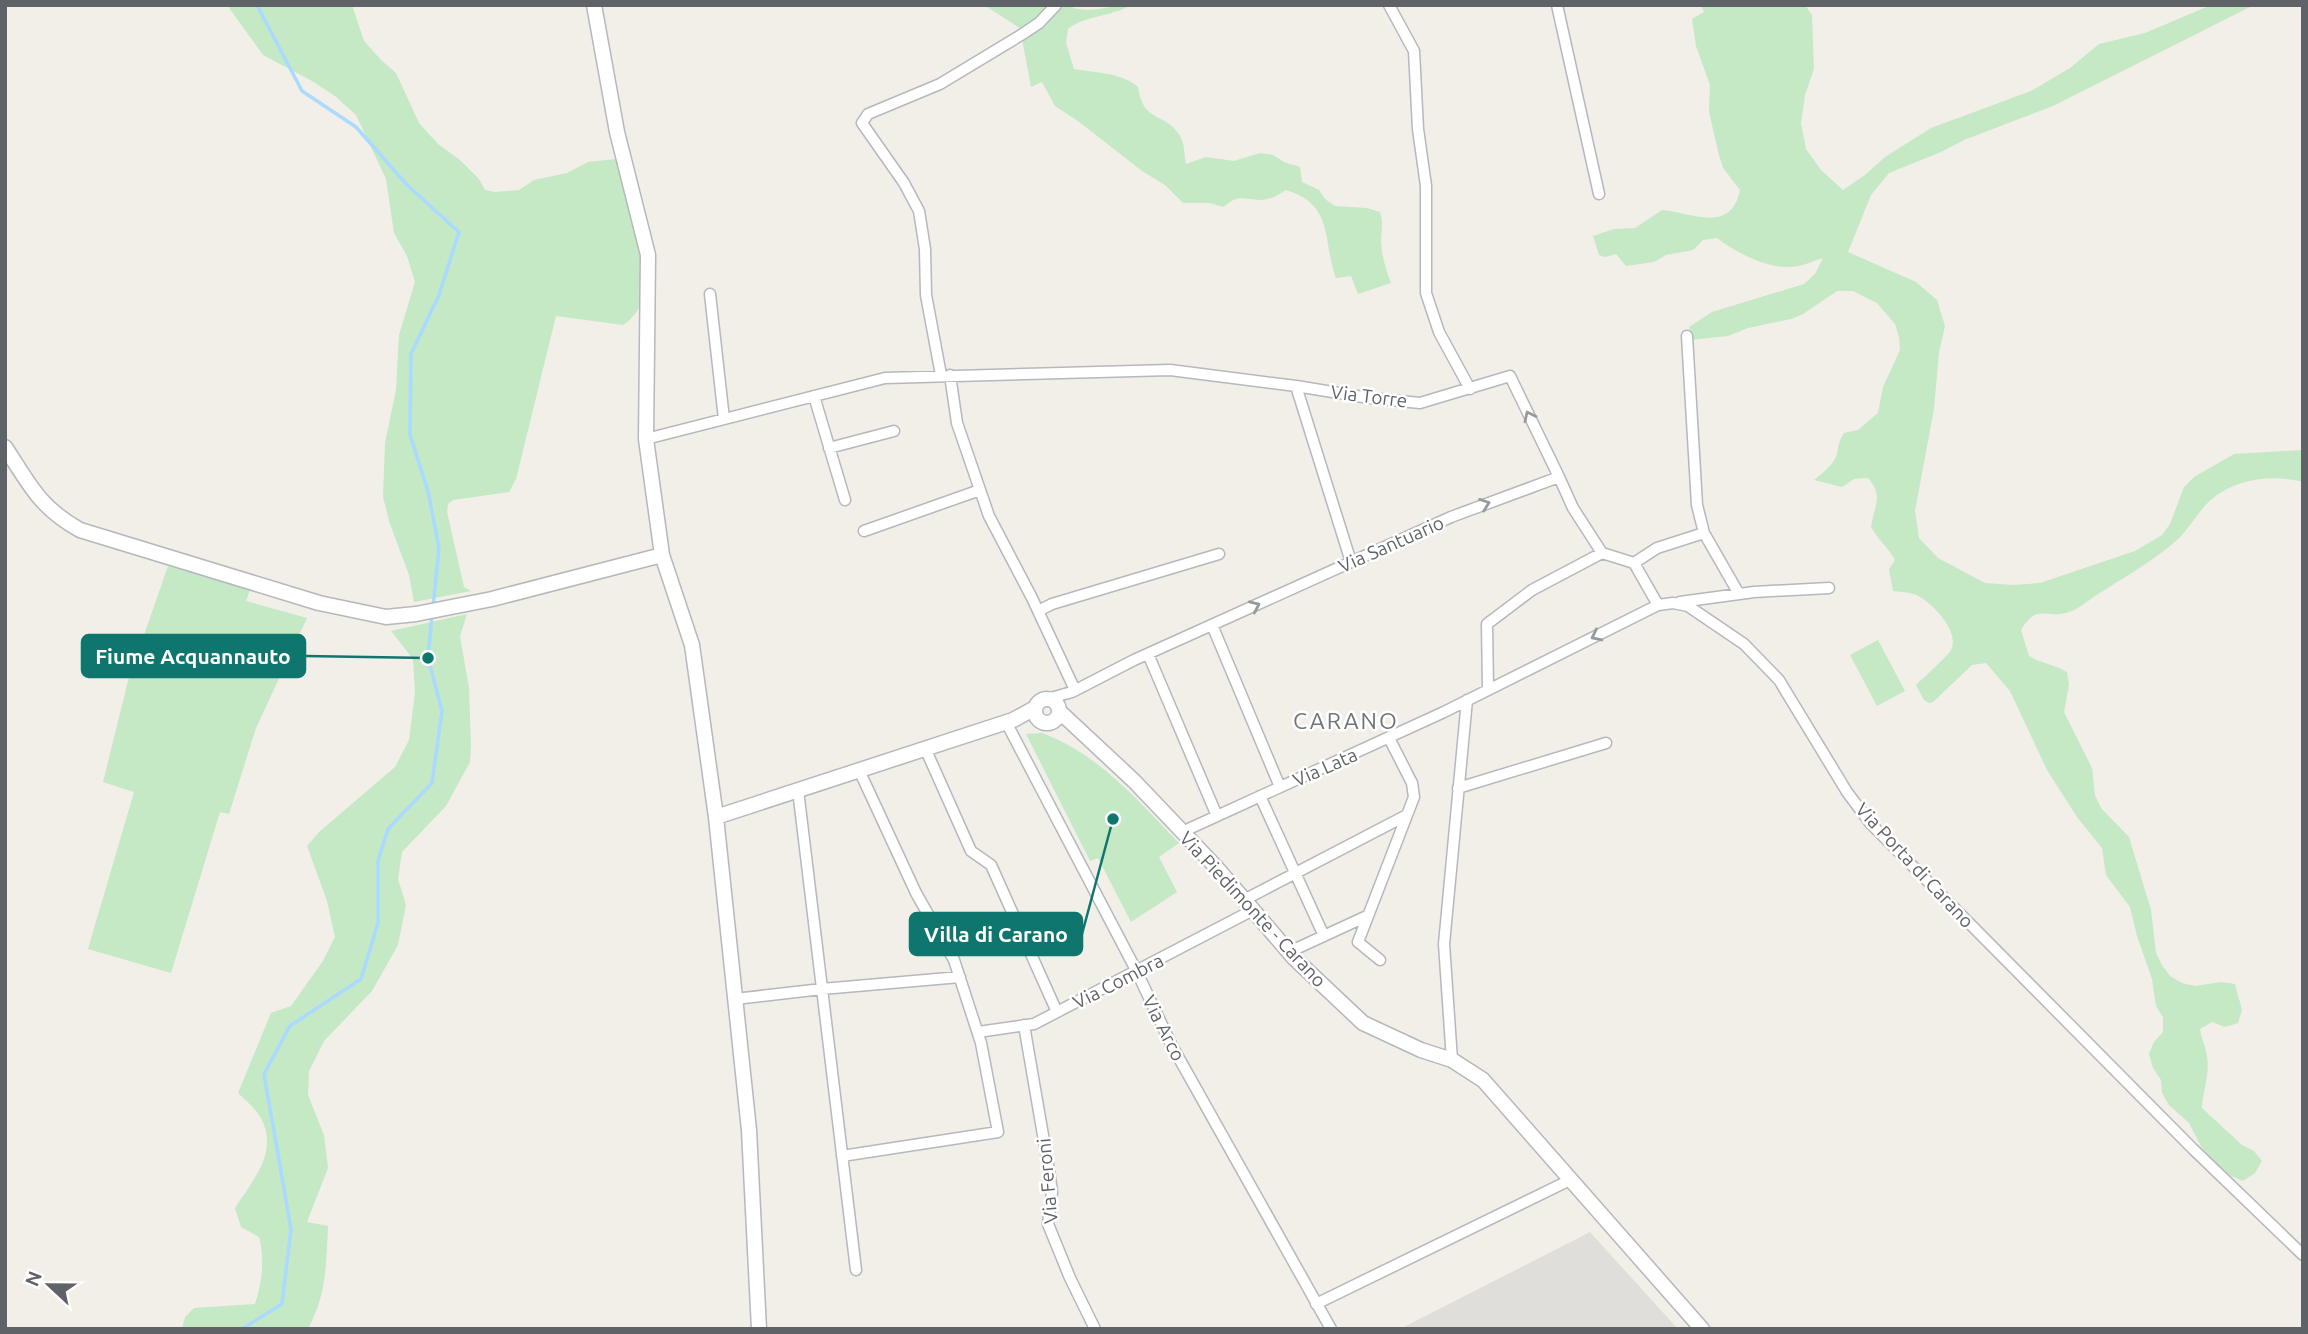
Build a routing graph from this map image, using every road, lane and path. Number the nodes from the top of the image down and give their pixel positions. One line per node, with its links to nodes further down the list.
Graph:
1 (594, 5): 14 (street)
2 (1056, 5): 8 (street)
3 (1389, 5): 10 (street)
4 (1557, 5): 5 (street)
5 (1599, 194)
6 (710, 294): 12 (street)
7 (1687, 336): 21 (street)
8 (946, 375): 9 (street); 11 (street); 18 (street)
9 (1296, 386): 10 (street, Via Torre); 25 (street, Via Torre)
10 (1470, 389): 17 (street, Via Torre, one-way to 10)
11 (814, 396): 12 (street); 16 (street)
12 (724, 419): 14 (street)
13 (894, 431): 16 (street)
14 (646, 439): 24 (street)
15 (5, 447): 24 (street)
16 (830, 448): 19 (street)
17 (1559, 477): 22 (street); 25 (street, Via Santuario, one-way to 17)
18 (980, 490): 20 (street); 31 (street)
19 (845, 500)
20 (864, 531)
21 (1704, 533): 26 (street); 28 (street)
22 (1602, 553): 26 (street); 34 (street)
23 (1219, 554): 31 (street)
24 (662, 555): 49 (street)
25 (1351, 562): 32 (street, Via Santuario, one-way to 25)
26 (1634, 563): 30 (street)
27 (1829, 588): 28 (street)
28 (1739, 594): 29 (street)
29 (1674, 603): 30 (street); 67 (street, Via Porta di Carano)
30 (1658, 605): 34 (street, one-way to 34)
31 (1038, 611): 35 (street)
32 (1212, 625): 33 (street, Via Santuario); 43 (street)
33 (1148, 654): 35 (street, Via Santuario); 48 (street)
34 (1488, 690): 36 (street)
35 (1074, 691): 37 (street, Via Santuario)
36 (1467, 700): 39 (street, Via Lata); 44 (street)
37 (1048, 711): 38 (street); 50 (street, Via Piedimonte - Carano)
38 (1009, 721): 41 (street); 57 (street, Via Arco)
39 (1389, 738): 43 (street, Via Lata); 47 (street)
40 (1606, 743): 44 (street)
41 (925, 748): 42 (street); 61 (street)
42 (859, 770): 45 (street); 58 (street)
43 (1280, 787): 46 (street, Via Lata)
44 (1458, 788): 64 (street)
45 (798, 790): 49 (street); 59 (street)
46 (1260, 796): 48 (street, Via Lata); 51 (street)
47 (1407, 815): 51 (street, Via Combra); 53 (street)
48 (1217, 816): 50 (street, Via Lata)
49 (716, 817): 60 (street)
50 (1182, 832): 52 (street, Via Piedimonte - Carano)
51 (1296, 873): 52 (street, Via Combra); 54 (street)
52 (1248, 905): 55 (street, Via Piedimonte - Carano); 57 (street, Via Combra)
53 (1367, 916): 54 (street); 56 (street)
54 (1324, 936): 55 (street)
55 (1289, 953): 64 (street, Via Piedimonte - Carano)
56 (1380, 960)
57 (1136, 970): 61 (street, Via Combra); 69 (street, Via Arco)
58 (960, 977): 59 (street); 63 (street)
59 (822, 989): 60 (street); 65 (street)
60 (735, 999): 72 (street)
61 (1057, 1012): 62 (street, Via Combra)
62 (1024, 1025): 63 (street, Via Combra); 70 (street, Via Feroni)
63 (978, 1032): 65 (street)
64 (1452, 1060): 66 (street, Via Piedimonte - Carano)
65 (842, 1156): 68 (street)
66 (1570, 1180): 69 (street); 74 (street, Via Piedimonte - Carano)
67 (2303, 1255)
68 (856, 1270)
69 (1316, 1304): 71 (street, Via Arco)
70 (1094, 1326): 73 (street)
71 (1325, 1327)
72 (760, 1329)
73 (1080, 1329)
74 (1702, 1329)

